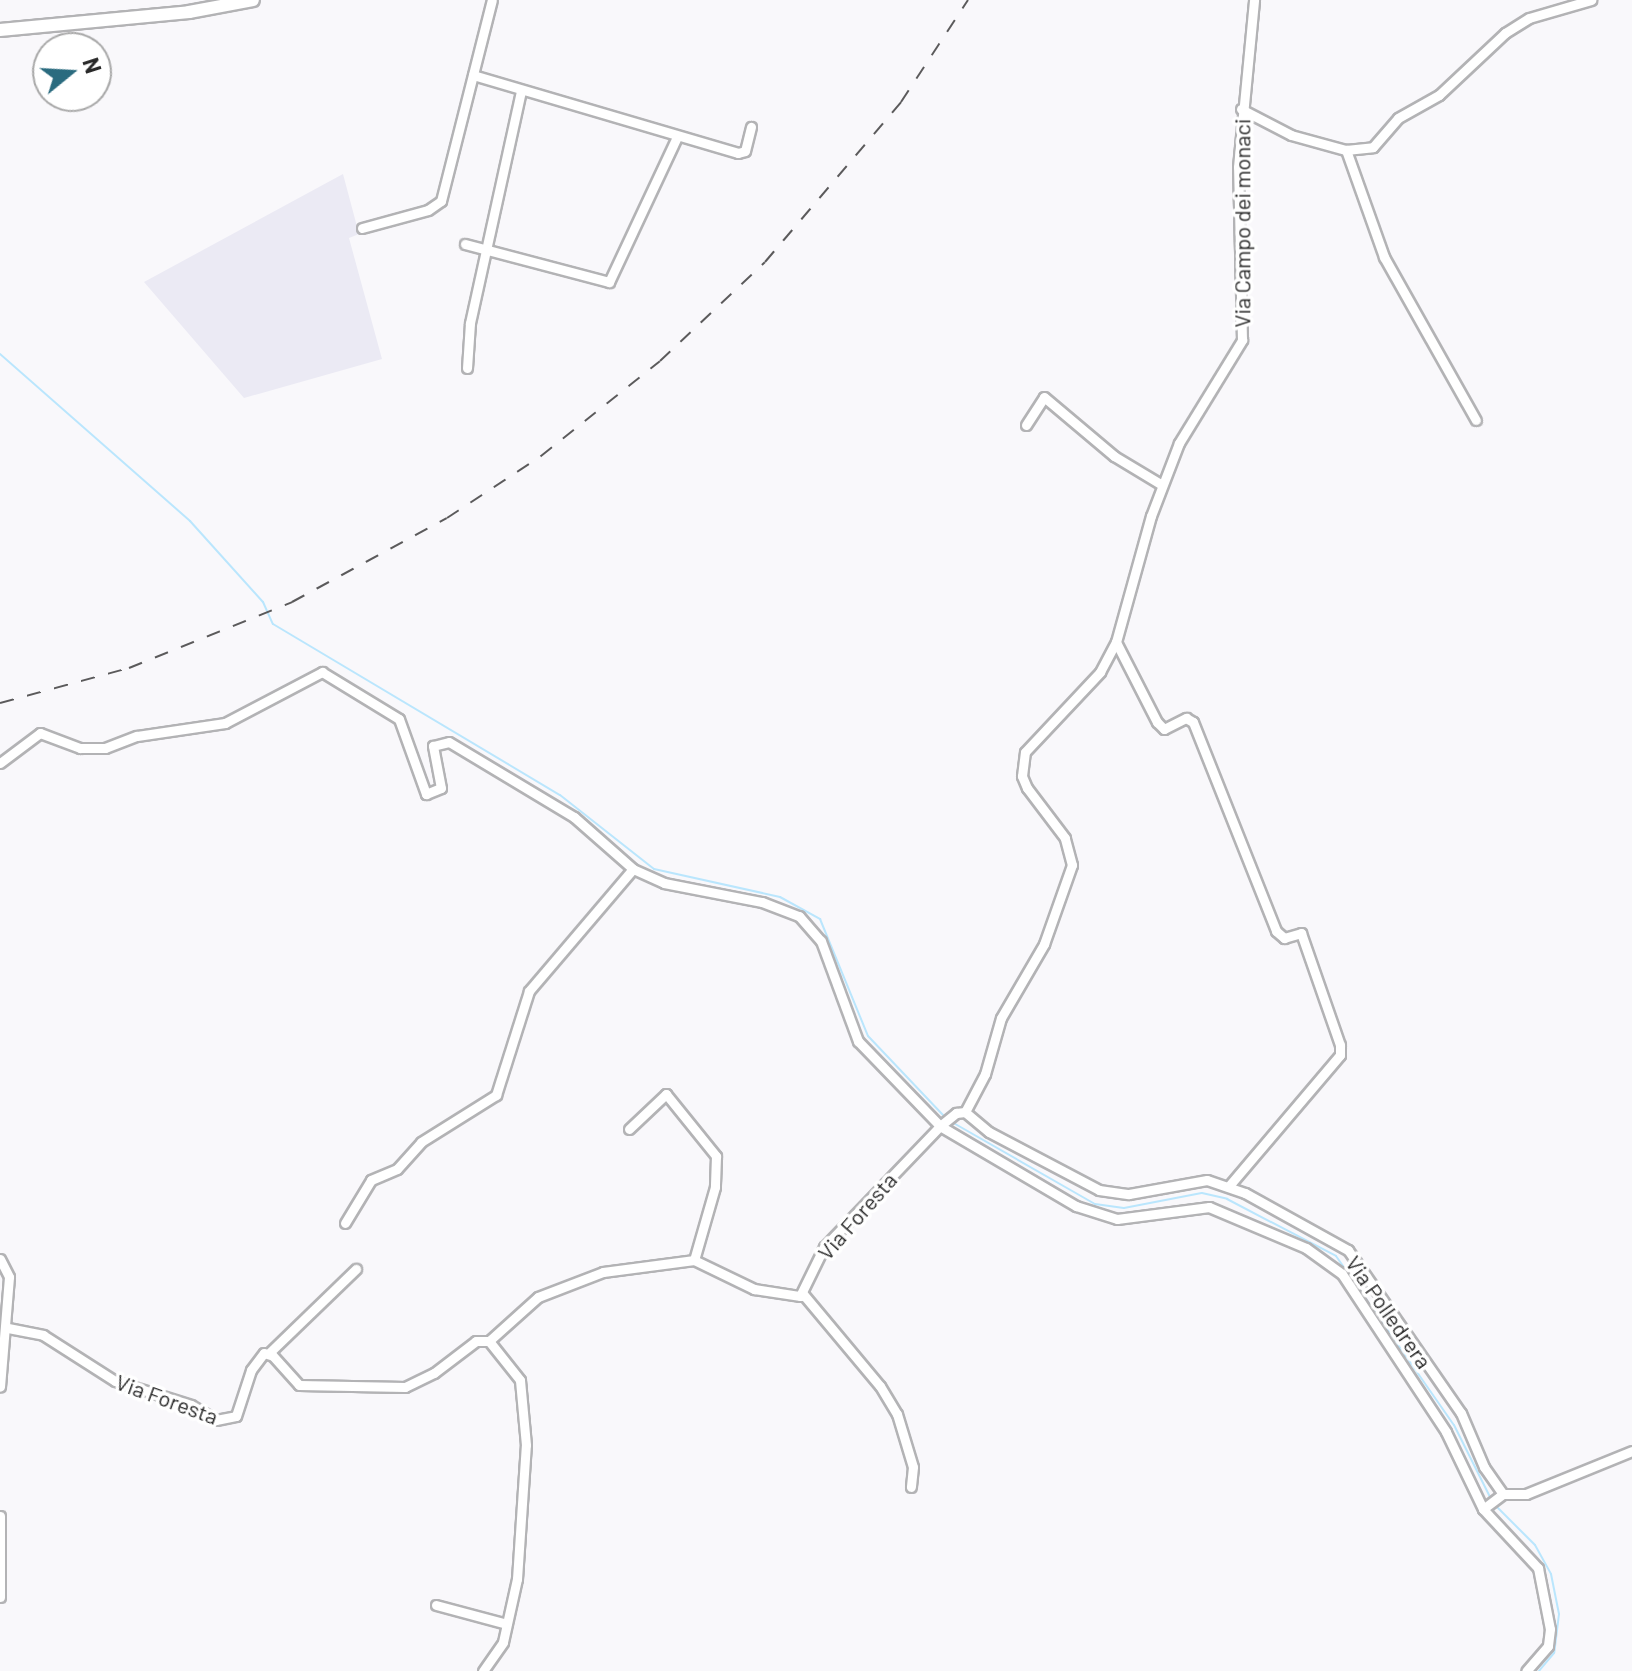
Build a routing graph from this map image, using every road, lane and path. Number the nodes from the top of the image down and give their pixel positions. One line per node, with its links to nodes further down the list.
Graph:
1 (253, 0): 5 (street)
2 (492, 0): 6 (street)
3 (1254, 0): 8 (street, Via Campo dei monaci)
4 (1591, 0): 11 (street)
5 (0, 30)
6 (473, 75): 7 (street); 12 (street)
7 (521, 91): 10 (street); 14 (street)
8 (1241, 109): 11 (street); 18 (street, Via Campo dei monaci)
9 (751, 127): 10 (street)
10 (676, 139): 14 (street)
11 (1346, 150): 16 (street)
12 (362, 228)
13 (465, 244): 14 (street)
14 (486, 249): 15 (street)
15 (467, 368)
16 (1476, 420)
17 (1026, 425): 18 (street)
18 (1162, 485): 19 (street, Via Campo dei monaci)
19 (1116, 642): 22 (street, Via Campo dei monaci); 25 (street)
20 (0, 763): 21 (street)
21 (633, 869): 23 (street); 26 (street)
22 (960, 1112): 23 (street, Via Foresta); 25 (street, Via Polledrera)
23 (942, 1125): 30 (street, Via Foresta); 38 (street)
24 (629, 1129): 28 (street)
25 (1229, 1186): 37 (street, Via Polledrera)
26 (345, 1223)
27 (0, 1259): 31 (street)
28 (694, 1260): 30 (street); 32 (street)
29 (356, 1269): 33 (street)
30 (803, 1294): 36 (street)
31 (8, 1328): 33 (street, Via Foresta); 34 (street)
32 (489, 1341): 33 (street); 42 (street)
33 (269, 1353)
34 (0, 1387)
35 (1632, 1451): 37 (street)
36 (911, 1487)
37 (1501, 1496): 38 (street)
38 (1484, 1508): 44 (street)
39 (0, 1516): 40 (street)
40 (0, 1597)
41 (436, 1605): 42 (street)
42 (507, 1624): 43 (street)
43 (483, 1671)
44 (1526, 1671)

